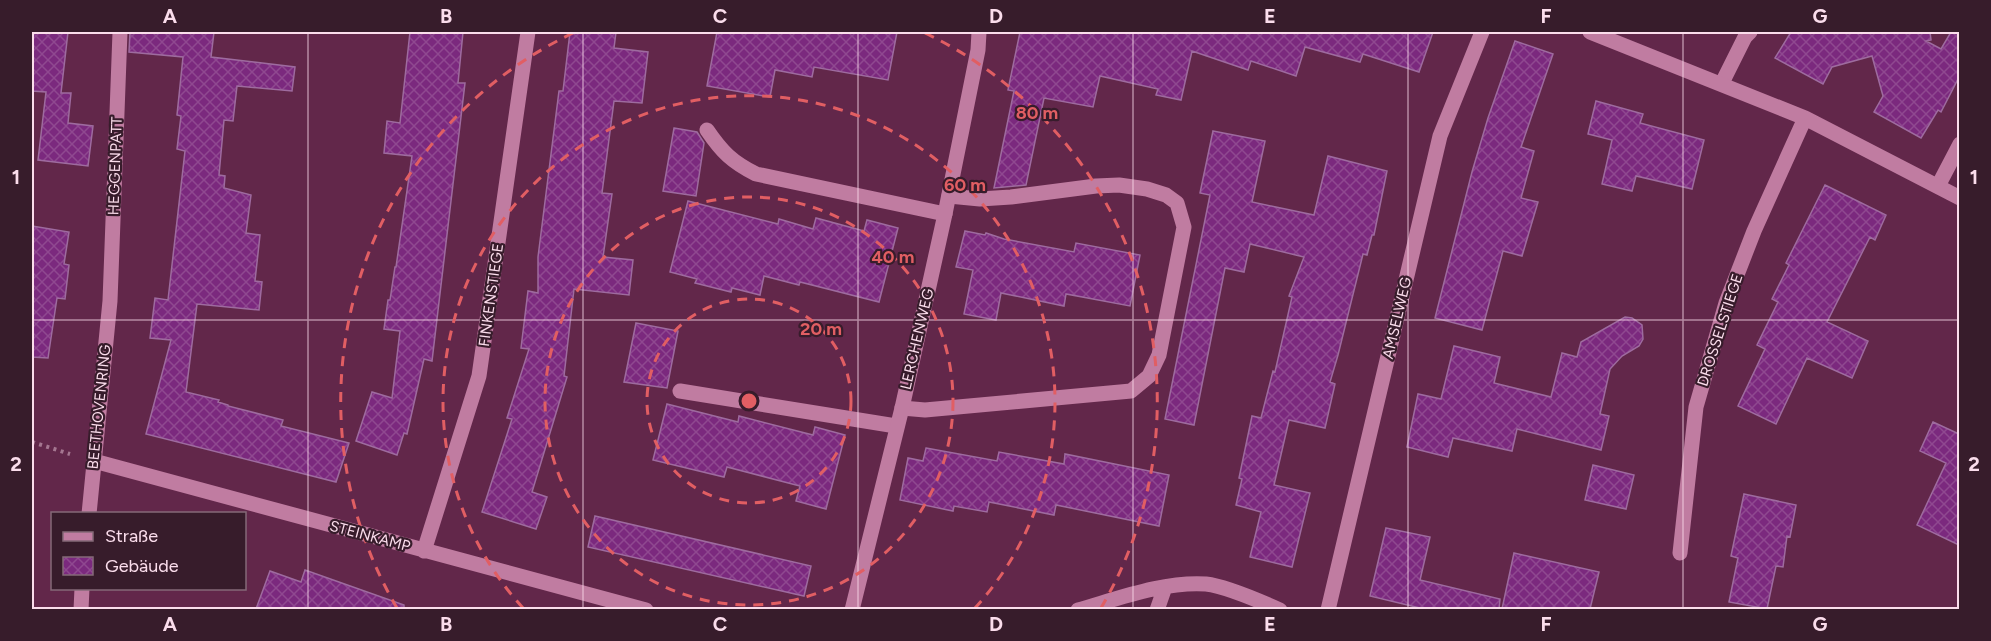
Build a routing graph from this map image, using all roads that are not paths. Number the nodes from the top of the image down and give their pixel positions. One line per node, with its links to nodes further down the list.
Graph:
1 (120, 32): 15 (street, HEGGENPATT)
2 (528, 32): 21 (street, FINKENSTIEGE)
3 (979, 32): 12 (street, LERCHENWEG)
4 (1482, 32): 31 (street, AMSELWEG)
5 (1590, 32): 7 (street)
6 (1750, 32): 7 (street)
7 (1722, 83): 8 (street)
8 (1805, 118): 11 (street); 22 (street, DROSSELSTIEGE)
9 (707, 130): 14 (street)
10 (1959, 144): 11 (street)
11 (1938, 186): 13 (street)
12 (949, 196): 14 (street, LERCHENWEG); 17 (street)
13 (1959, 198)
14 (945, 214): 17 (street, LERCHENWEG)
15 (110, 301): 19 (street, BEETHOVENRING)
16 (680, 391): 18 (street)
17 (902, 408): 18 (street, LERCHENWEG)
18 (896, 426): 27 (street, LERCHENWEG)
19 (94, 461): 20 (street, BEETHOVENRING); 21 (street, STEINKAMP)
20 (89, 512)
21 (424, 551): 26 (street, STEINKAMP)
22 (1680, 553)
23 (1164, 587): 28 (street); 29 (street); 30 (street)
24 (82, 590): 25 (street)
25 (81, 609)
26 (646, 609)
27 (852, 609)
28 (1078, 609)
29 (1157, 609)
30 (1281, 609)
31 (1328, 609)

